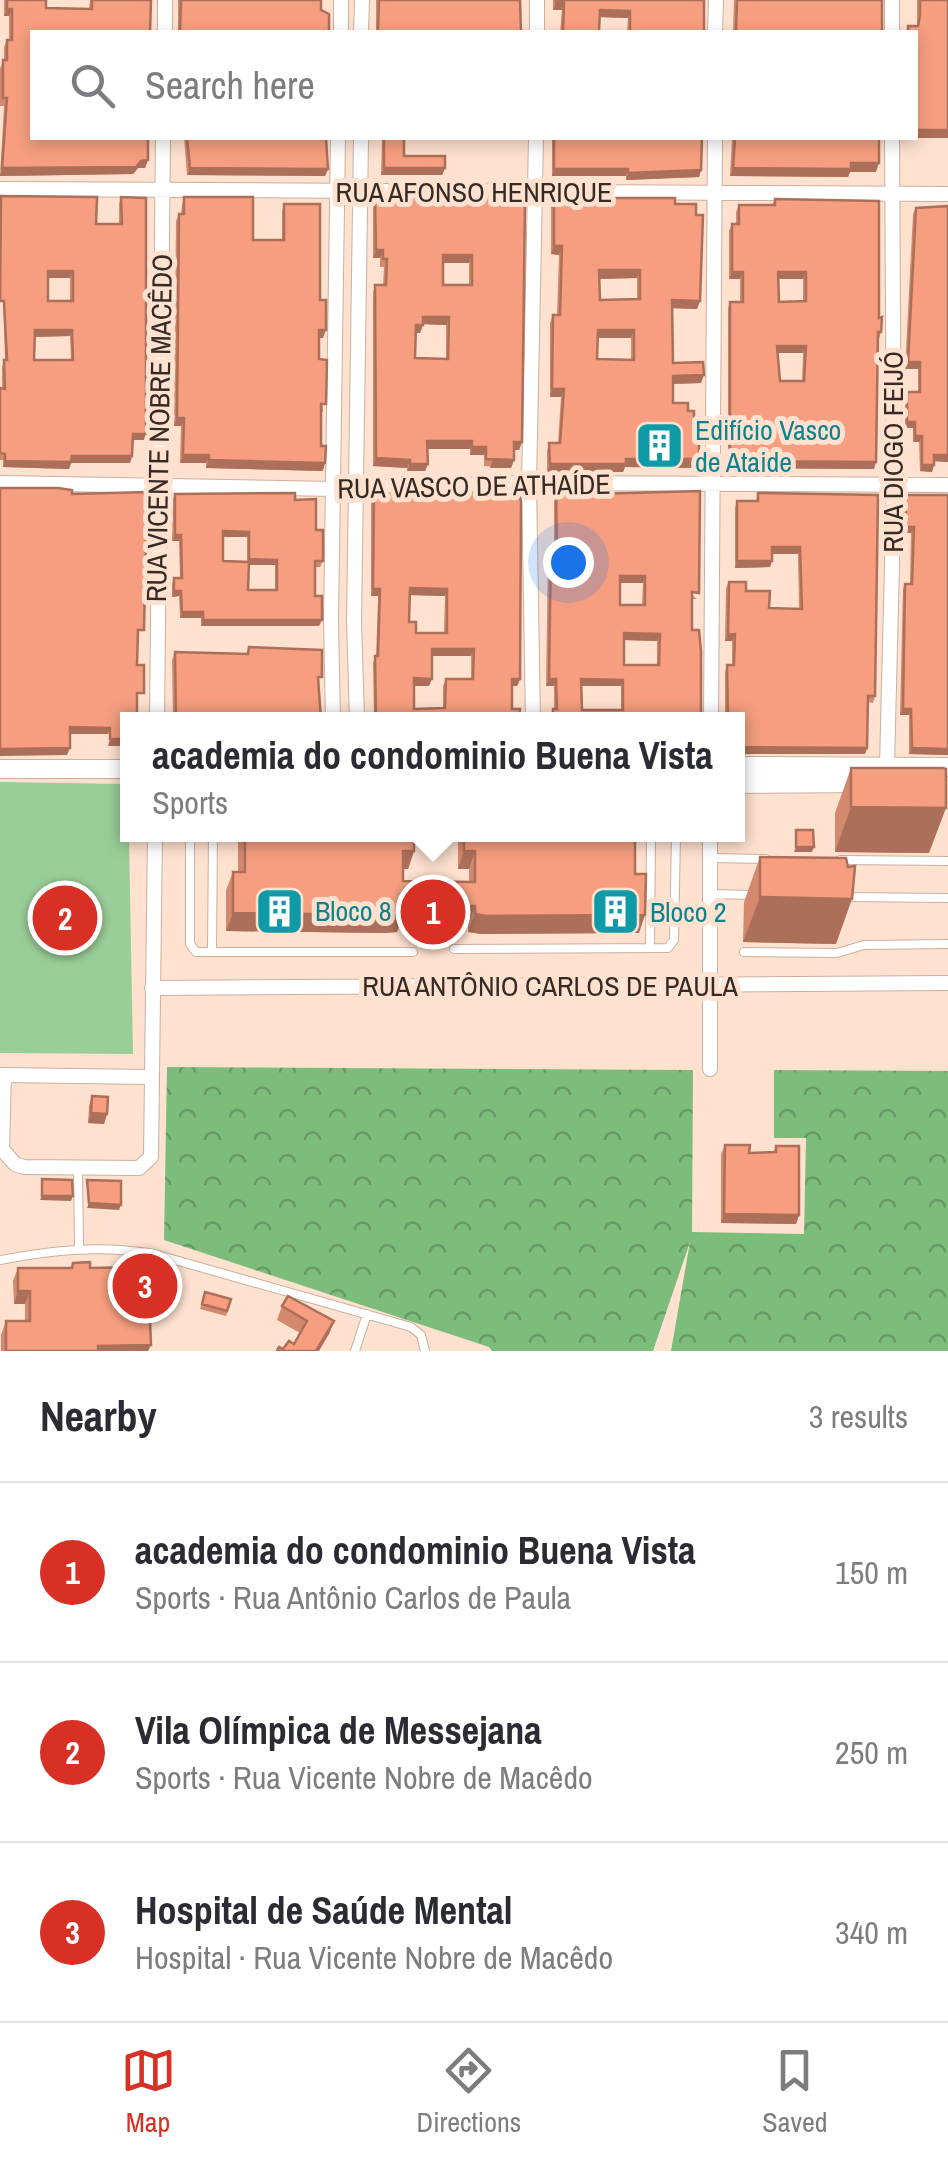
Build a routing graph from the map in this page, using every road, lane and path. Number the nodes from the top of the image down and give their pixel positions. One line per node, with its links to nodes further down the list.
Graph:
1 (165, 0): 7 (street)
2 (341, 0): 8 (street)
3 (362, 0): 9 (street)
4 (537, 0): 10 (street)
5 (716, 0): 11 (street)
6 (892, 0): 12 (street)
7 (164, 30)
8 (340, 30)
9 (362, 30)
10 (537, 30)
11 (715, 30)
12 (892, 30)
13 (163, 140): 20 (street, RUA VICENTE NOBRE MACÊDO)
14 (338, 140): 21 (street)
15 (361, 140): 22 (street)
16 (536, 140): 23 (street)
17 (715, 140): 24 (street)
18 (892, 140): 25 (street, RUA DIOGO FEIJÓ)
19 (0, 190): 20 (street, RUA AFONSO HENRIQUE)
20 (162, 190): 21 (street, RUA AFONSO HENRIQUE); 32 (street, RUA VICENTE NOBRE MACÊDO)
21 (337, 191): 22 (street, RUA AFONSO HENRIQUE); 27 (street)
22 (361, 191): 23 (street, RUA AFONSO HENRIQUE); 28 (street)
23 (536, 192): 24 (street, RUA AFONSO HENRIQUE); 30 (street)
24 (714, 193): 25 (street, RUA AFONSO HENRIQUE); 33 (street)
25 (892, 194): 26 (street, RUA AFONSO HENRIQUE); 31 (street, RUA DIOGO FEIJÓ)
26 (948, 194)
27 (336, 329): 28 (street); 36 (street)
28 (359, 329): 35 (street)
29 (0, 483): 32 (street, RUA VASCO DE ATHAÍDE)
30 (529, 483): 33 (street, RUA VASCO DE ATHAÍDE); 35 (street, RUA VASCO DE ATHAÍDE); 42 (street)
31 (894, 484): 33 (street, RUA VASCO DE ATHAÍDE); 34 (street, RUA VASCO DE ATHAÍDE); 45 (street, RUA DIOGO FEIJÓ)
32 (158, 485): 36 (street, RUA VASCO DE ATHAÍDE); 39 (street, RUA VICENTE NOBRE MACÊDO)
33 (714, 485): 43 (street)
34 (948, 485)
35 (356, 488): 36 (street, RUA VASCO DE ATHAÍDE); 38 (street)
36 (334, 489): 37 (street)
37 (330, 620): 38 (street); 40 (street)
38 (354, 621): 41 (street)
39 (156, 712)
40 (333, 712)
41 (357, 712)
42 (533, 712)
43 (712, 712)
44 (745, 766): 45 (street)
45 (887, 766): 46 (street)
46 (948, 767)
47 (0, 769): 48 (street)
48 (120, 769)
49 (745, 784): 50 (street)
50 (948, 784)
51 (155, 842): 73 (street)
52 (190, 842): 68 (lane)
53 (213, 842): 68 (lane)
54 (652, 842): 66 (lane)
55 (676, 842): 66 (lane)
56 (710, 842): 57 (street)
57 (710, 858): 58 (lane); 61 (street)
58 (781, 859)
59 (836, 860): 60 (lane)
60 (948, 861)
61 (710, 894): 62 (lane); 72 (street)
62 (764, 896)
63 (840, 896): 64 (lane)
64 (948, 898)
65 (948, 944): 70 (lane)
66 (650, 948): 67 (lane)
67 (454, 949)
68 (212, 952): 69 (lane)
69 (414, 952)
70 (744, 952)
71 (948, 984): 72 (street, RUA ANTÔNIO CARLOS DE PAULA)
72 (710, 986): 73 (street, RUA ANTÔNIO CARLOS DE PAULA); 74 (street)
73 (152, 988): 76 (street)
74 (710, 1069)
75 (2, 1075): 76 (street); 77 (street)
76 (150, 1077): 77 (street)
77 (78, 1168): 78 (lane)
78 (79, 1248): 79 (lane); 80 (lane)
79 (0, 1260)
80 (368, 1314): 81 (lane); 82 (lane)
81 (354, 1351)
82 (426, 1351)

